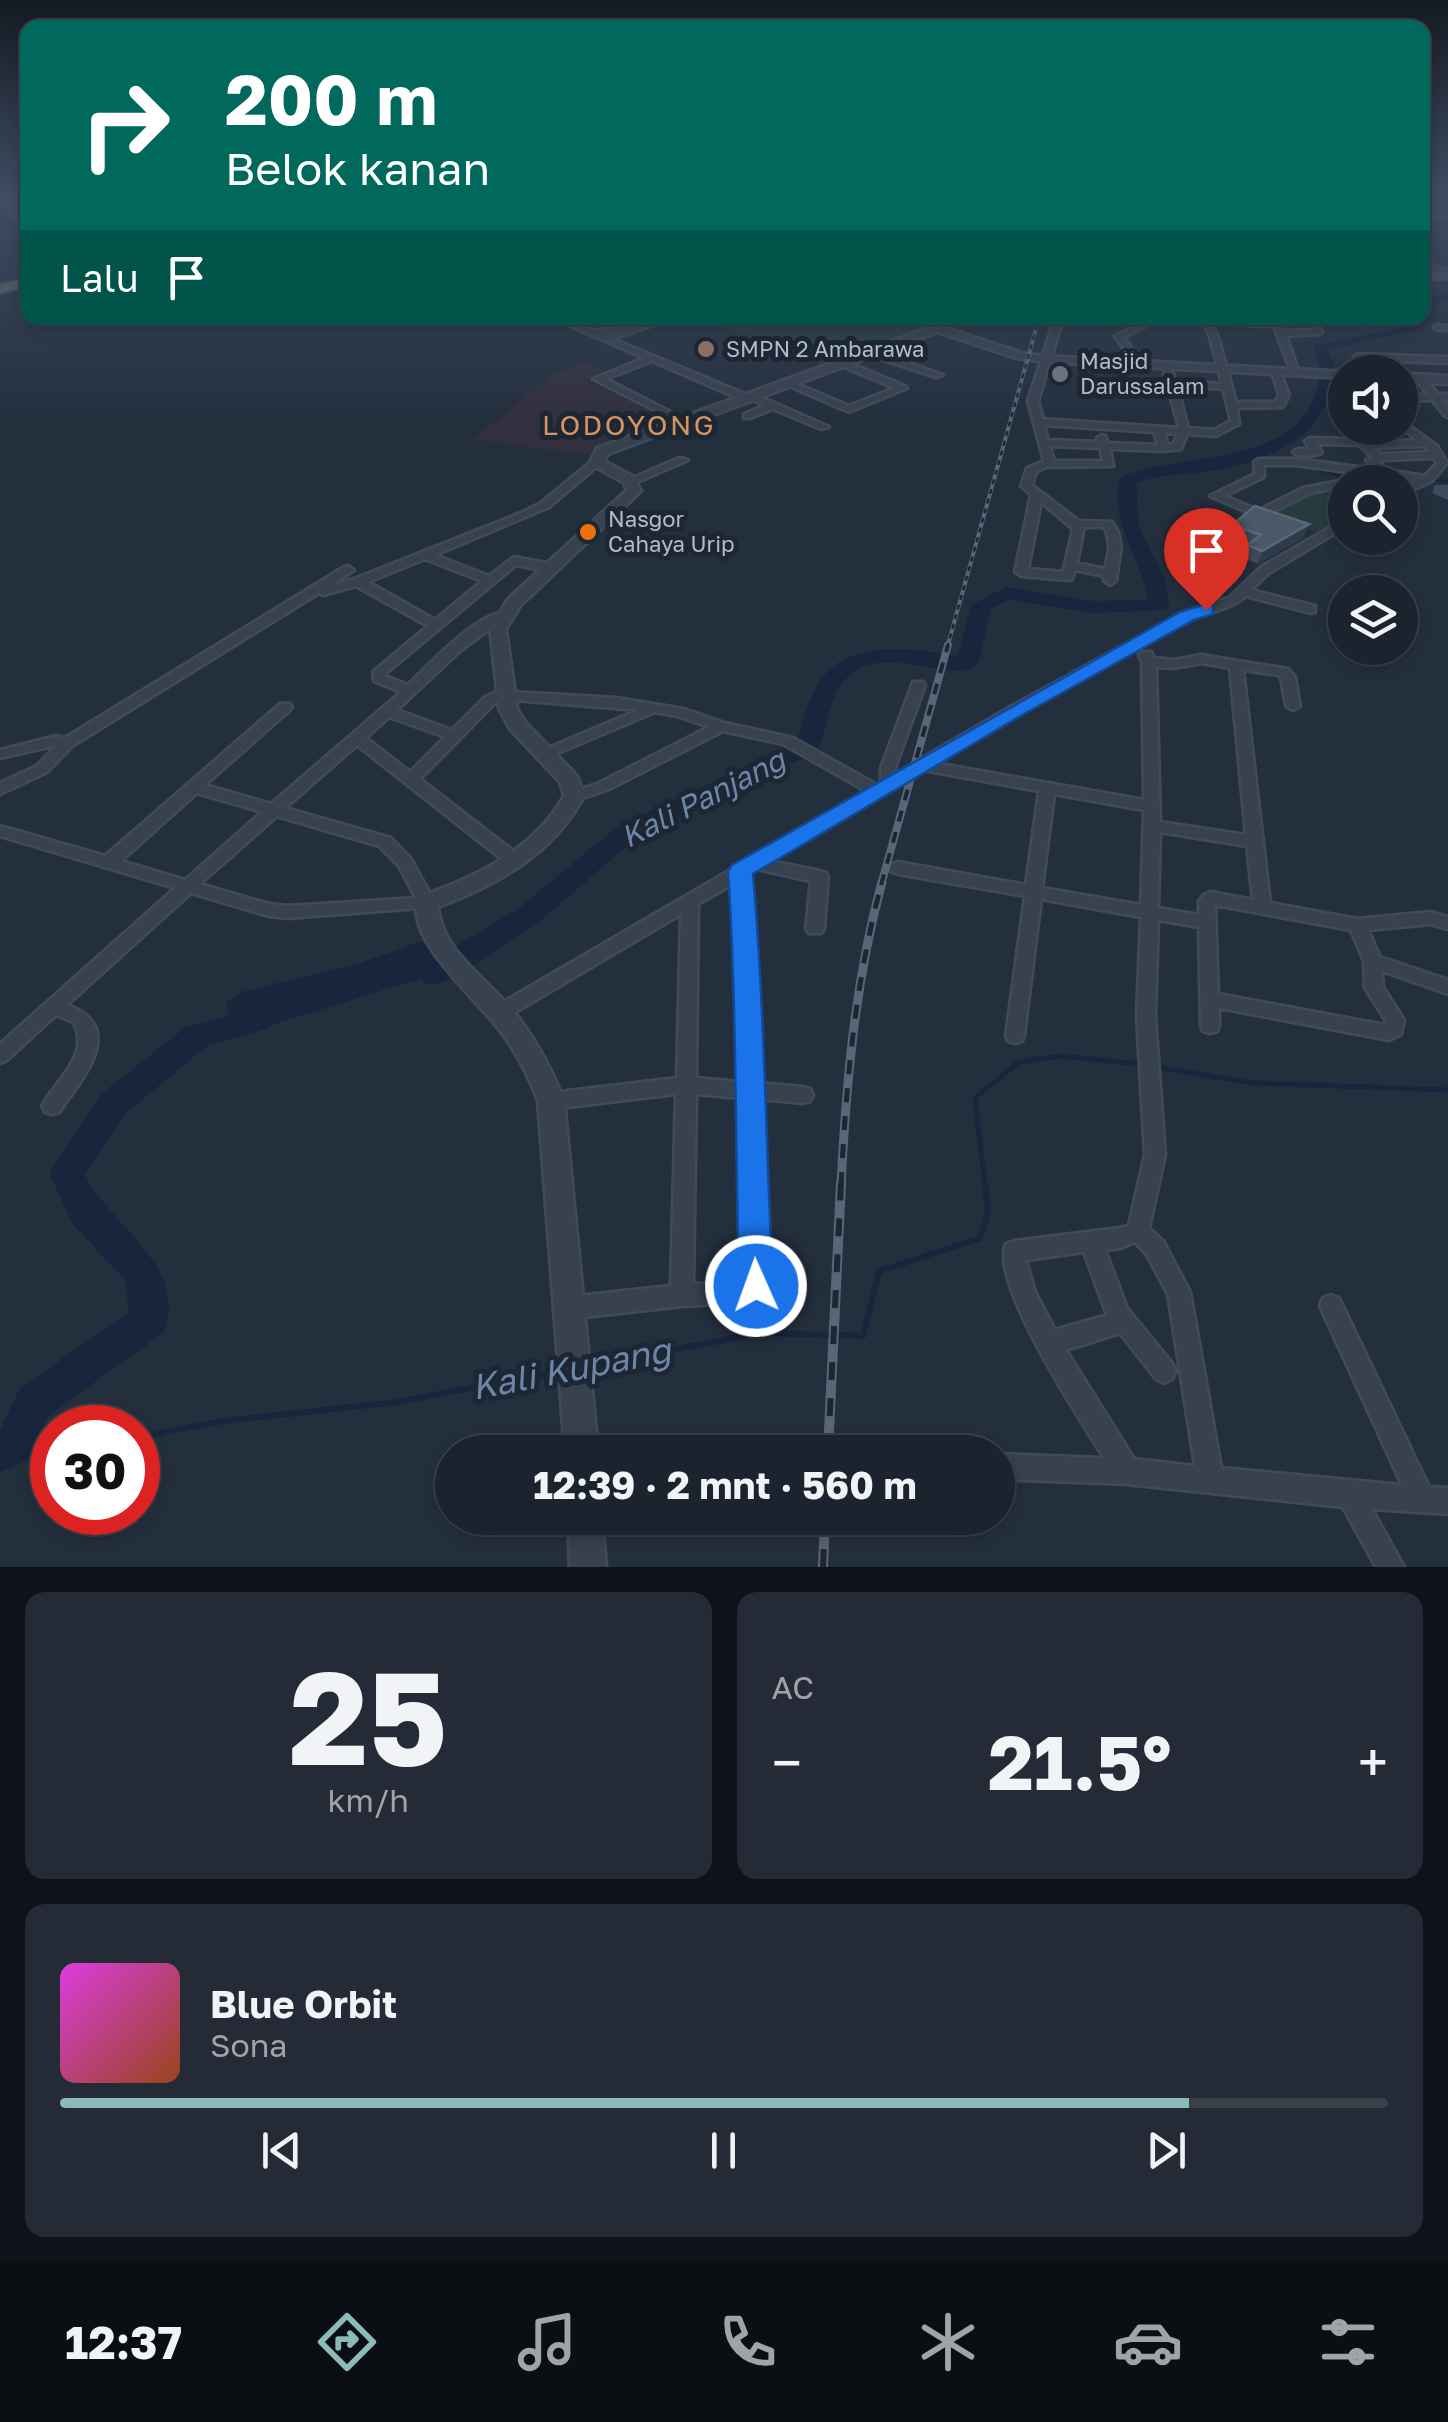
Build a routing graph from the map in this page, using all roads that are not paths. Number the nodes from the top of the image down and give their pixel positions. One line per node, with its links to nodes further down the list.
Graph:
1 (573, 325): 11 (street)
2 (628, 325): 11 (street)
3 (644, 325): 12 (street)
4 (944, 325): 10 (street)
5 (1055, 325): 17 (street)
6 (1142, 325): 21 (street)
7 (1208, 325): 23 (street)
8 (1277, 325): 9 (street); 25 (street)
9 (1315, 325)
10 (935, 328): 14 (street); 17 (street)
11 (594, 334): 12 (street)
12 (604, 339): 16 (street)
13 (1363, 346): 15 (street)
14 (868, 352): 20 (street); 27 (street)
15 (1367, 355)
16 (650, 359): 33 (street); 41 (street)
17 (1036, 359): 21 (street); 42 (street)
18 (1418, 359): 19 (street)
19 (1448, 360)
20 (840, 362): 30 (street); 30 (street)
21 (1139, 364): 22 (street)
22 (1167, 366): 23 (street); 31 (street)
23 (1222, 368): 24 (street); 32 (street)
24 (1276, 372): 25 (street); 38 (street)
25 (1300, 373): 26 (street)
26 (1328, 374)
27 (939, 375)
28 (1420, 378): 29 (street); 36 (street)
29 (1448, 380)
30 (786, 382): 33 (street)
31 (1170, 382): 32 (street); 46 (street)
32 (1228, 386): 38 (street)
33 (746, 396): 37 (street); 41 (street)
34 (1448, 397): 36 (street)
35 (1418, 398): 36 (street)
36 (1433, 398): 39 (street)
37 (773, 406): 40 (street); 44 (street)
38 (1232, 406): 46 (street)
39 (1448, 414)
40 (748, 416)
41 (681, 420): 56 (street)
42 (1038, 422): 43 (street); 48 (street)
43 (1097, 425): 45 (street); 49 (street)
44 (824, 427)
45 (1158, 428): 46 (street); 52 (street)
46 (1184, 430): 52 (street)
47 (1328, 442): 55 (street)
48 (1044, 443): 49 (street); 59 (street)
49 (1104, 445): 52 (street); 59 (street)
50 (1364, 445): 57 (street)
51 (1388, 445): 53 (street)
52 (1164, 448)
53 (1437, 449): 57 (street); 64 (street)
54 (1298, 452): 55 (street)
55 (1314, 453): 62 (street)
56 (601, 455): 65 (street); 74 (street)
57 (1374, 458): 60 (street); 61 (street)
58 (684, 460): 65 (street)
59 (1047, 464): 67 (street)
60 (1353, 465)
61 (1378, 465)
62 (1325, 466): 63 (street); 68 (street)
63 (1328, 467)
64 (1431, 479)
65 (631, 481): 76 (street)
66 (1328, 484): 68 (street)
67 (1037, 494): 70 (street); 75 (street)
68 (1259, 515): 69 (street)
69 (1275, 520)
70 (1076, 524): 75 (street); 75 (street)
71 (1306, 530): 73 (street)
72 (1328, 532): 73 (street)
73 (1322, 536): 80 (street)
74 (424, 555): 77 (street); 78 (street)
75 (1072, 566)
76 (552, 568): 78 (street); 84 (street)
77 (353, 576): 81 (street); 85 (street); 99 (street)
78 (488, 580): 85 (street)
79 (1297, 586): 82 (street)
80 (1242, 591): 82 (street); 86 (street)
81 (319, 592)
82 (1286, 602): 83 (street)
83 (1311, 609)
84 (503, 616): 90 (street); 91 (street)
85 (435, 625): 90 (street)
86 (1140, 642): 87 (street); 102 (street)
87 (1149, 662): 88 (street); 109 (street)
88 (1236, 664): 92 (street); 113 (street)
89 (918, 684): 105 (street)
90 (411, 691): 95 (street)
91 (506, 694): 94 (street); 97 (street); 101 (street)
92 (1294, 706)
93 (285, 707): 104 (street)
94 (654, 707): 96 (street); 101 (street)
95 (388, 712): 97 (street); 98 (street)
96 (721, 726): 105 (street); 108 (street)
97 (455, 736): 103 (street)
98 (356, 737): 103 (street); 110 (street)
99 (67, 743): 100 (street); 107 (street)
100 (0, 754)
101 (546, 754): 108 (street)
102 (924, 766): 105 (street); 106 (street)
103 (412, 778): 114 (street)
104 (197, 788): 110 (street); 115 (street)
105 (882, 788): 116 (street)
106 (1047, 788): 109 (street); 119 (street)
107 (0, 789)
108 (574, 796): 114 (street)
109 (1152, 806): 111 (street)
110 (275, 807): 118 (street); 121 (street)
111 (1152, 826): 113 (street); 123 (street)
112 (0, 831): 115 (street)
113 (1256, 842): 122 (street)
114 (514, 860): 121 (street)
115 (108, 863): 118 (street)
116 (748, 867): 120 (street); 127 (street); 137 (street)
117 (898, 868): 119 (street)
118 (189, 888): 121 (street); 131 (street)
119 (1035, 894): 123 (street); 134 (street)
120 (690, 902): 132 (street); 136 (street)
121 (427, 903): 132 (street)
122 (1262, 908): 124 (street); 126 (street)
123 (1149, 913): 124 (street); 141 (street)
124 (1205, 922): 130 (street)
125 (1448, 923): 126 (street)
126 (1357, 925): 128 (street)
127 (815, 929)
128 (1373, 961): 129 (street); 130 (street)
129 (1448, 987)
130 (1208, 1000): 133 (street)
131 (53, 1008): 135 (street); 140 (street)
132 (500, 1012): 139 (street)
133 (1210, 1026)
134 (1015, 1036)
135 (0, 1054)
136 (686, 1085): 137 (street); 139 (street); 143 (street)
137 (748, 1089): 138 (street); 143 (street)
138 (803, 1094)
139 (551, 1101): 145 (street)
140 (52, 1106)
141 (1138, 1232): 142 (street); 152 (street)
142 (1090, 1242): 146 (street); 147 (street)
143 (682, 1295): 145 (street)
144 (1331, 1306): 154 (street)
145 (566, 1308): 149 (street)
146 (1122, 1317): 147 (street); 148 (street)
147 (1050, 1342): 151 (street)
148 (1164, 1371)
149 (579, 1435)
150 (1015, 1468): 151 (street)
151 (1127, 1471): 152 (street)
152 (1210, 1479): 153 (street)
153 (1350, 1495): 154 (street); 158 (street)
154 (1421, 1499): 155 (street)
155 (1448, 1501)
156 (586, 1535): 157 (street)
157 (588, 1567)
158 (1391, 1567)

